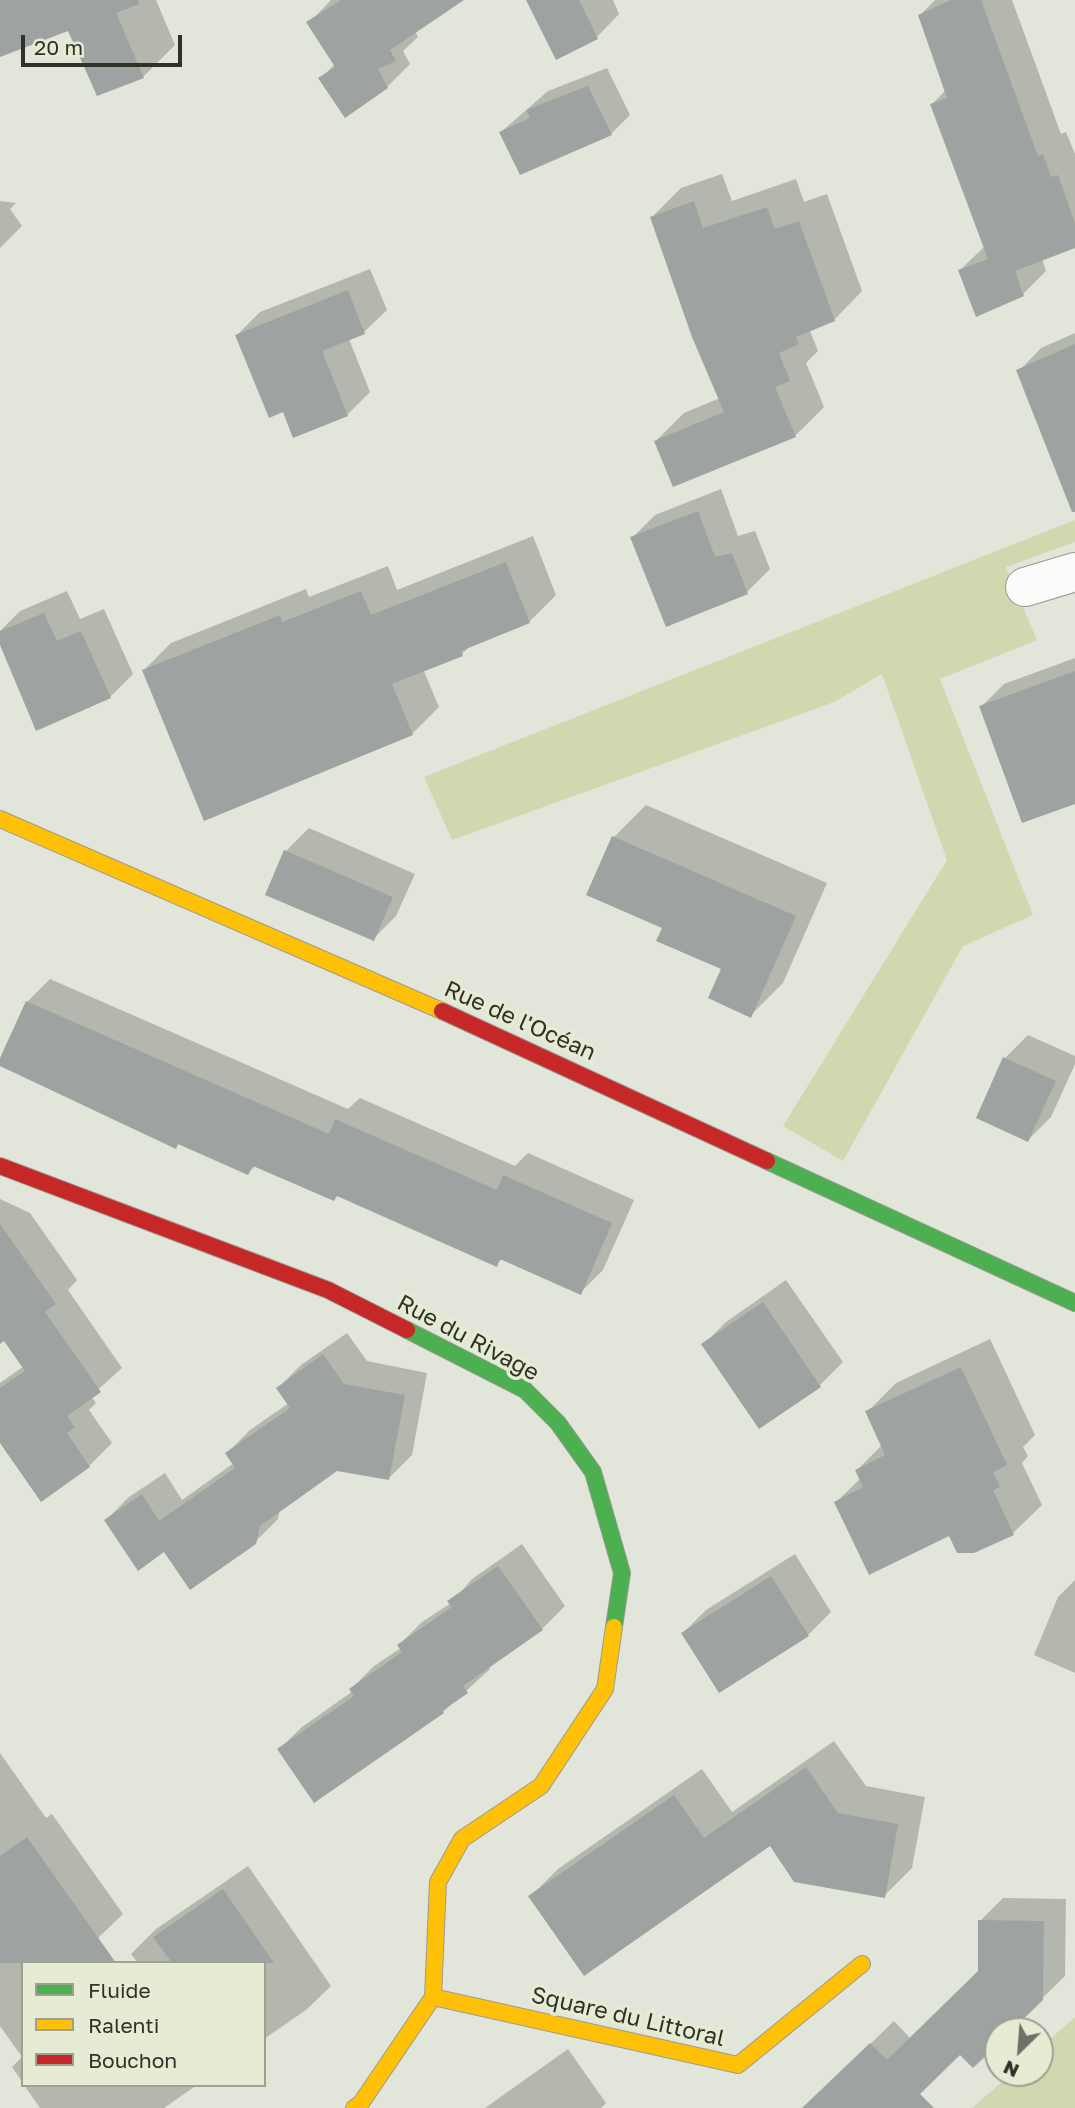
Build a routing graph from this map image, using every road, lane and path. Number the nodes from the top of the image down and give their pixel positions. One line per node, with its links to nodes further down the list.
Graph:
1 (1075, 572): 2 (street)
2 (1025, 587)
3 (0, 819): 5 (street, Rue de l'Océan)
4 (0, 1166): 9 (street, Rue du Rivage)
5 (1017, 1273): 6 (street, Rue de l'Océan); 7 (street, Rue de l'Océan)
6 (1075, 1289)
7 (1075, 1303)
8 (862, 1964): 9 (street, Square du Littoral)
9 (433, 1997): 10 (street)
10 (354, 2108)

